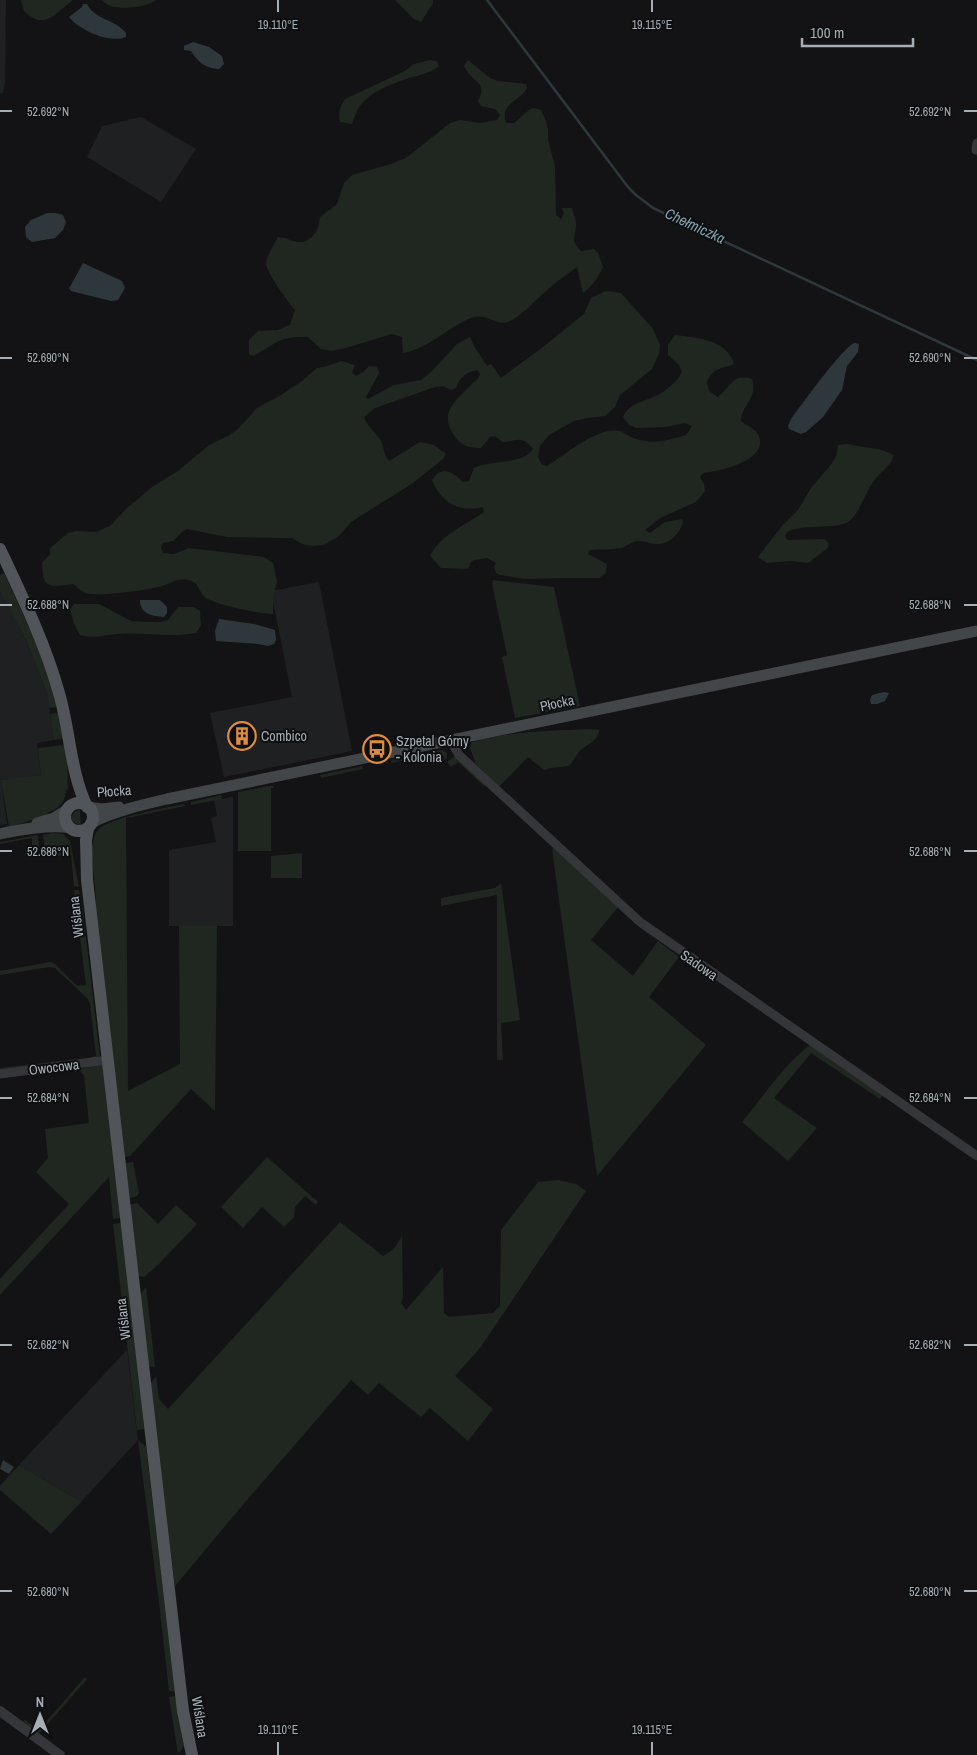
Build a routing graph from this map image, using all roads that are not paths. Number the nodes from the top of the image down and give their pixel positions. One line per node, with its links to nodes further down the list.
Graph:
1 (0, 549): 4 (main road)
2 (977, 630): 3 (main road, Płocka)
3 (450, 740): 5 (main road, Płocka); 15 (street, Sadowa)
4 (73, 760): 6 (main road); 7 (main road)
5 (143, 804): 6 (main road, Płocka); 8 (main road, Płocka)
6 (87, 807): 7 (main road); 8 (main road)
7 (69, 808): 9 (main road); 10 (main road)
8 (90, 825): 9 (main road); 12 (main road, Wiślana)
9 (70, 828): 10 (main road); 12 (main road, Wiślana)
10 (19, 830): 11 (main road)
11 (0, 834)
12 (87, 880): 13 (main road, Wiślana)
13 (108, 1060): 14 (street, Owocowa); 18 (main road, Wiślana)
14 (0, 1074)
15 (977, 1156)
16 (0, 1711): 17 (street)
17 (60, 1755)
18 (192, 1755)

